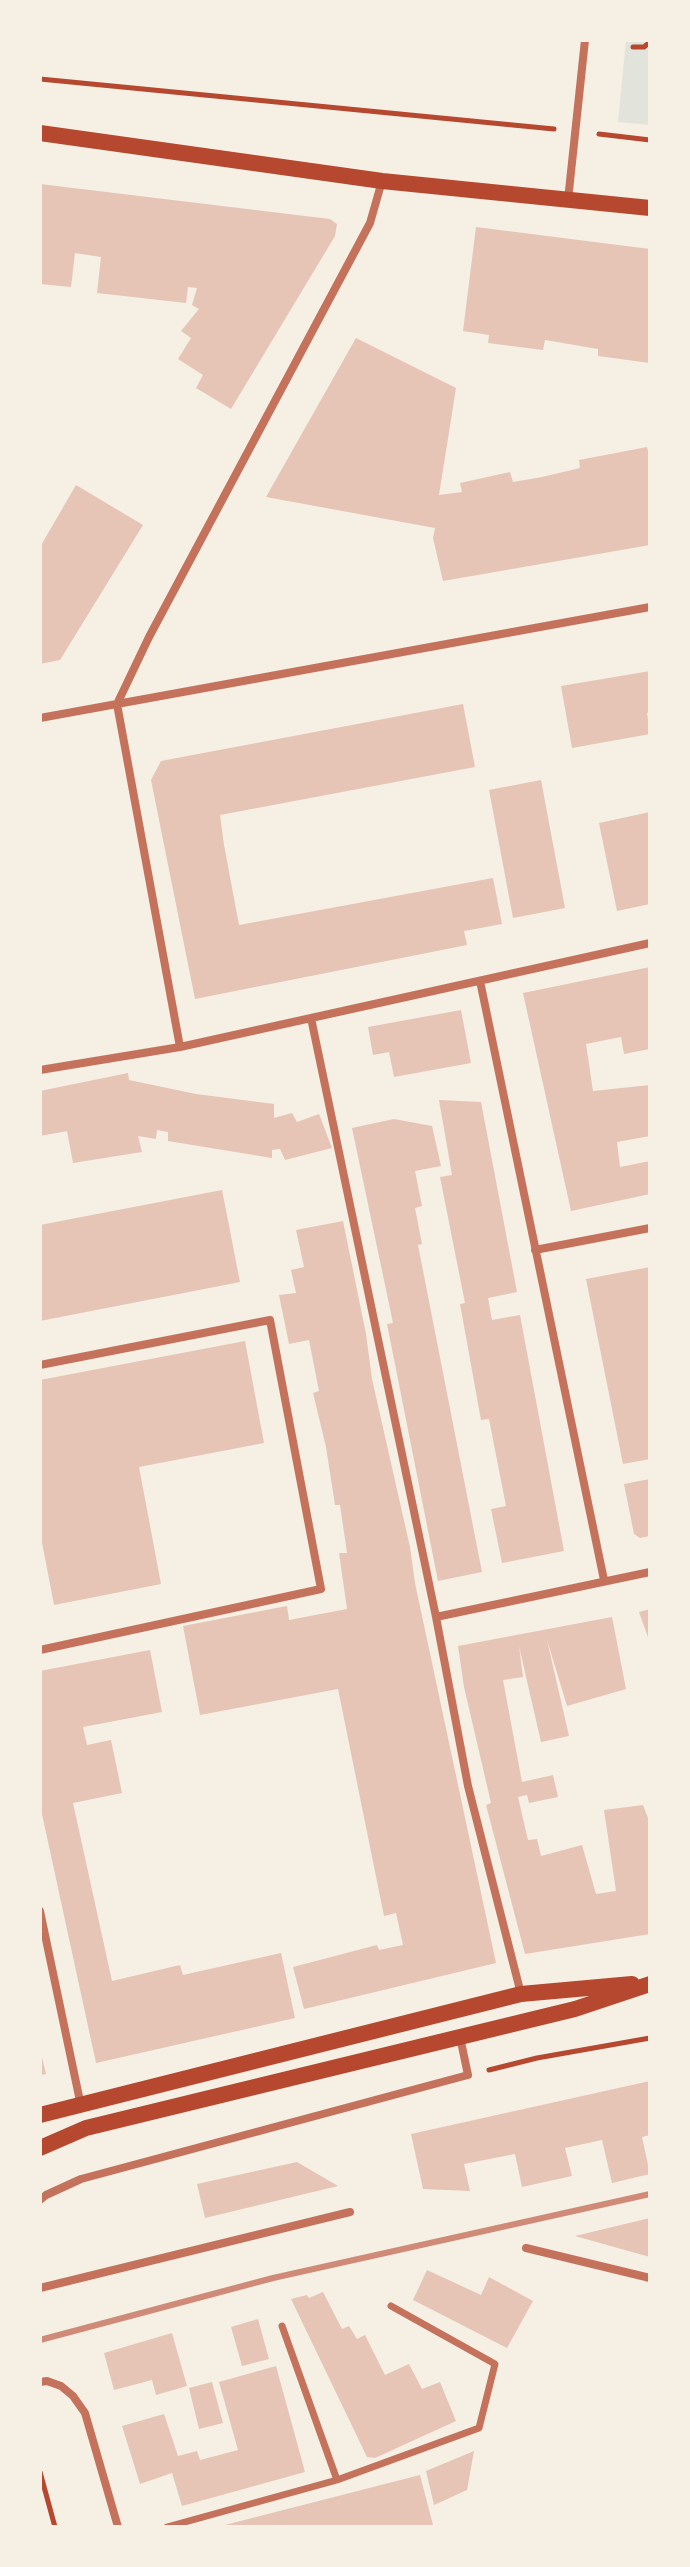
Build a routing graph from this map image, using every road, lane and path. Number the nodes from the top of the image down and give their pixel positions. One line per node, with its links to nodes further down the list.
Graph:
1 (585, 40): 5 (street)
2 (650, 42): 3 (path)
3 (650, 49)
4 (40, 79): 5 (path)
5 (575, 131): 7 (path); 9 (street)
6 (40, 133): 8 (main road)
7 (650, 140)
8 (382, 181): 9 (main road); 12 (street)
9 (568, 200): 10 (main road)
10 (650, 208)
11 (650, 607): 12 (street)
12 (117, 704): 13 (street); 17 (street)
13 (40, 718)
14 (650, 943): 15 (street)
15 (480, 981): 16 (street); 20 (street)
16 (311, 1018): 17 (street); 24 (street)
17 (180, 1047): 18 (street)
18 (40, 1070)
19 (650, 1228): 20 (street)
20 (535, 1250): 23 (street)
21 (40, 1365): 25 (street)
22 (650, 1572): 23 (street)
23 (604, 1580): 24 (street)
24 (436, 1617): 28 (street)
25 (40, 1650)
26 (40, 1911): 32 (street)
27 (650, 1983): 28 (main road); 29 (main road)
28 (521, 1994): 32 (main road)
29 (460, 2037): 31 (street); 34 (main road)
30 (650, 2038): 31 (path)
31 (468, 2075): 35 (street)
32 (81, 2106): 33 (main road)
33 (40, 2115)
34 (40, 2148)
35 (40, 2200)
36 (350, 2212): 39 (street)
37 (526, 2248): 38 (street)
38 (650, 2278)
39 (40, 2288)
40 (391, 2306): 44 (street)
41 (282, 2326): 44 (street)
42 (40, 2382): 46 (street)
43 (40, 2472): 45 (path)
44 (337, 2480): 47 (street)
45 (55, 2527)
46 (118, 2527)
47 (167, 2527)

